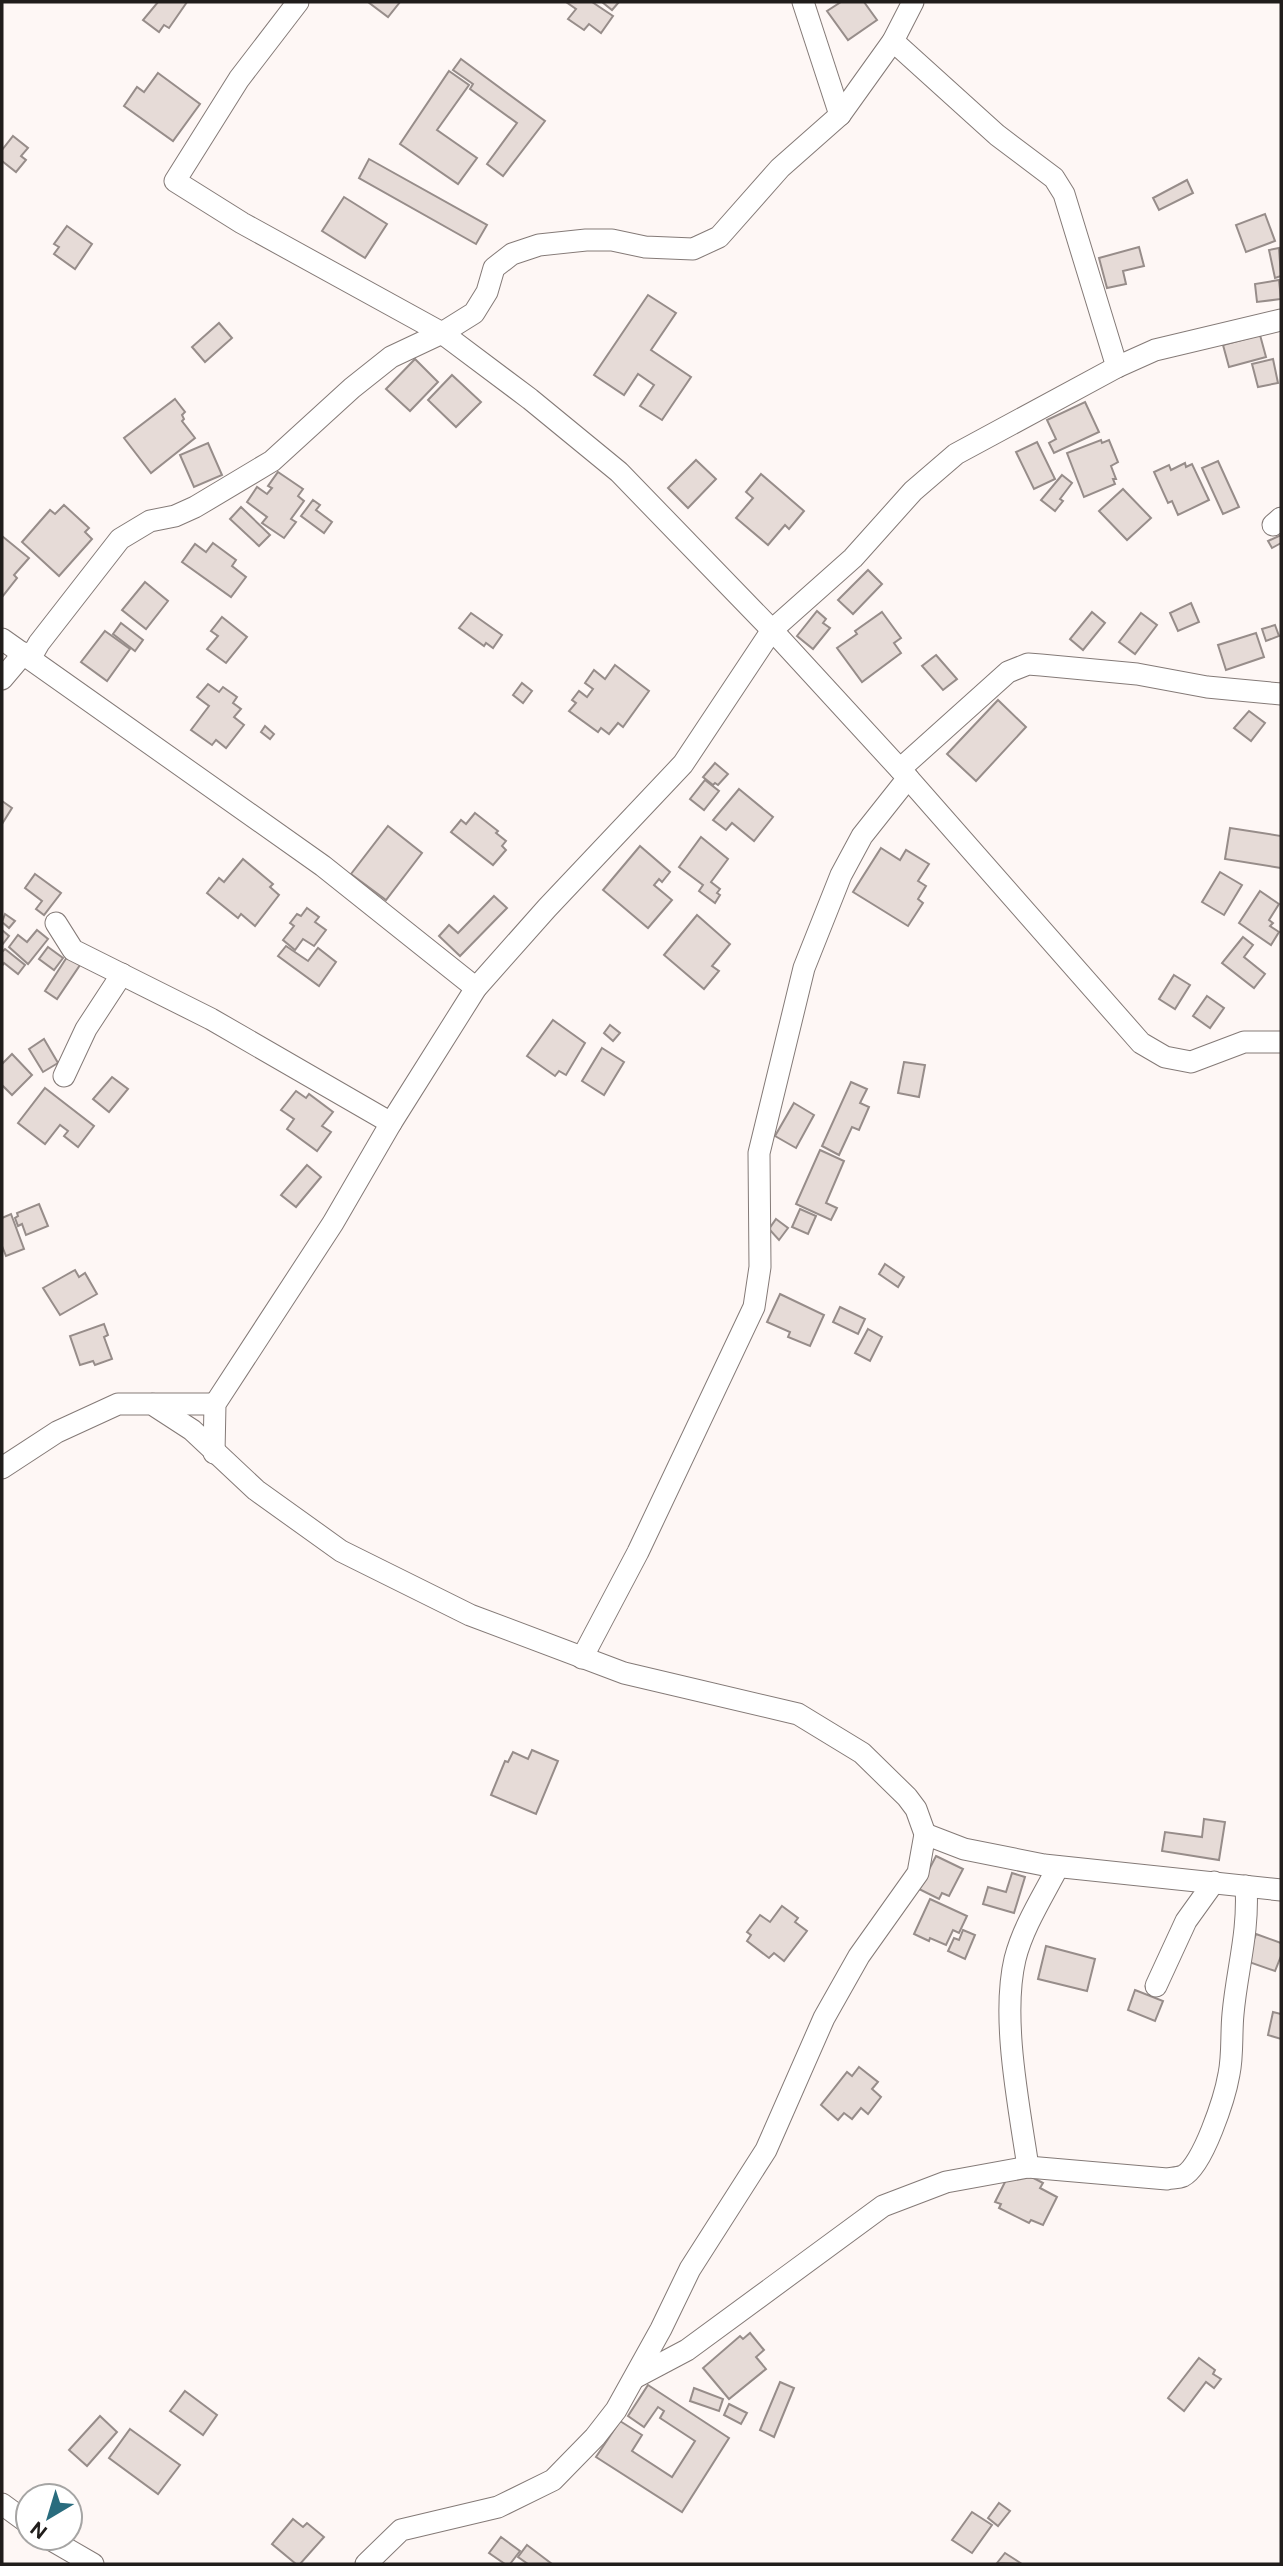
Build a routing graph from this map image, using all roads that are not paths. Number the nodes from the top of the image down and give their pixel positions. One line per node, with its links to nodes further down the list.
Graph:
1 (298, 2): 7 (street)
2 (803, 2): 5 (street)
3 (913, 2): 4 (street)
4 (894, 41): 5 (street); 8 (street)
5 (840, 115): 7 (street)
6 (1281, 320): 8 (street)
7 (442, 332): 9 (street); 11 (street)
8 (1117, 367): 9 (street)
9 (772, 630): 14 (street); 17 (street)
10 (2, 639): 11 (street)
11 (27, 655): 12 (street); 17 (street)
12 (2, 678)
13 (1281, 694): 14 (street)
14 (904, 774): 18 (street); 25 (street)
15 (56, 923): 16 (street)
16 (122, 974): 19 (street); 20 (street)
17 (476, 988): 20 (street)
18 (1281, 1042)
19 (64, 1076)
20 (391, 1124): 22 (street)
21 (152, 1404): 22 (street); 23 (street); 24 (street)
22 (215, 1404): 23 (street)
23 (214, 1452): 25 (street)
24 (2, 1468)
25 (582, 1658): 26 (street)
26 (925, 1834): 27 (street); 33 (street)
27 (1058, 1867): 28 (street); 32 (street)
28 (1214, 1882): 29 (street); 31 (street)
29 (1246, 1886): 30 (street); 32 (street)
30 (1281, 1890)
31 (1156, 1986)
32 (1028, 2167): 33 (street)
33 (636, 2377): 36 (street)
34 (72, 2552): 35 (street)
35 (93, 2564)
36 (366, 2564)

